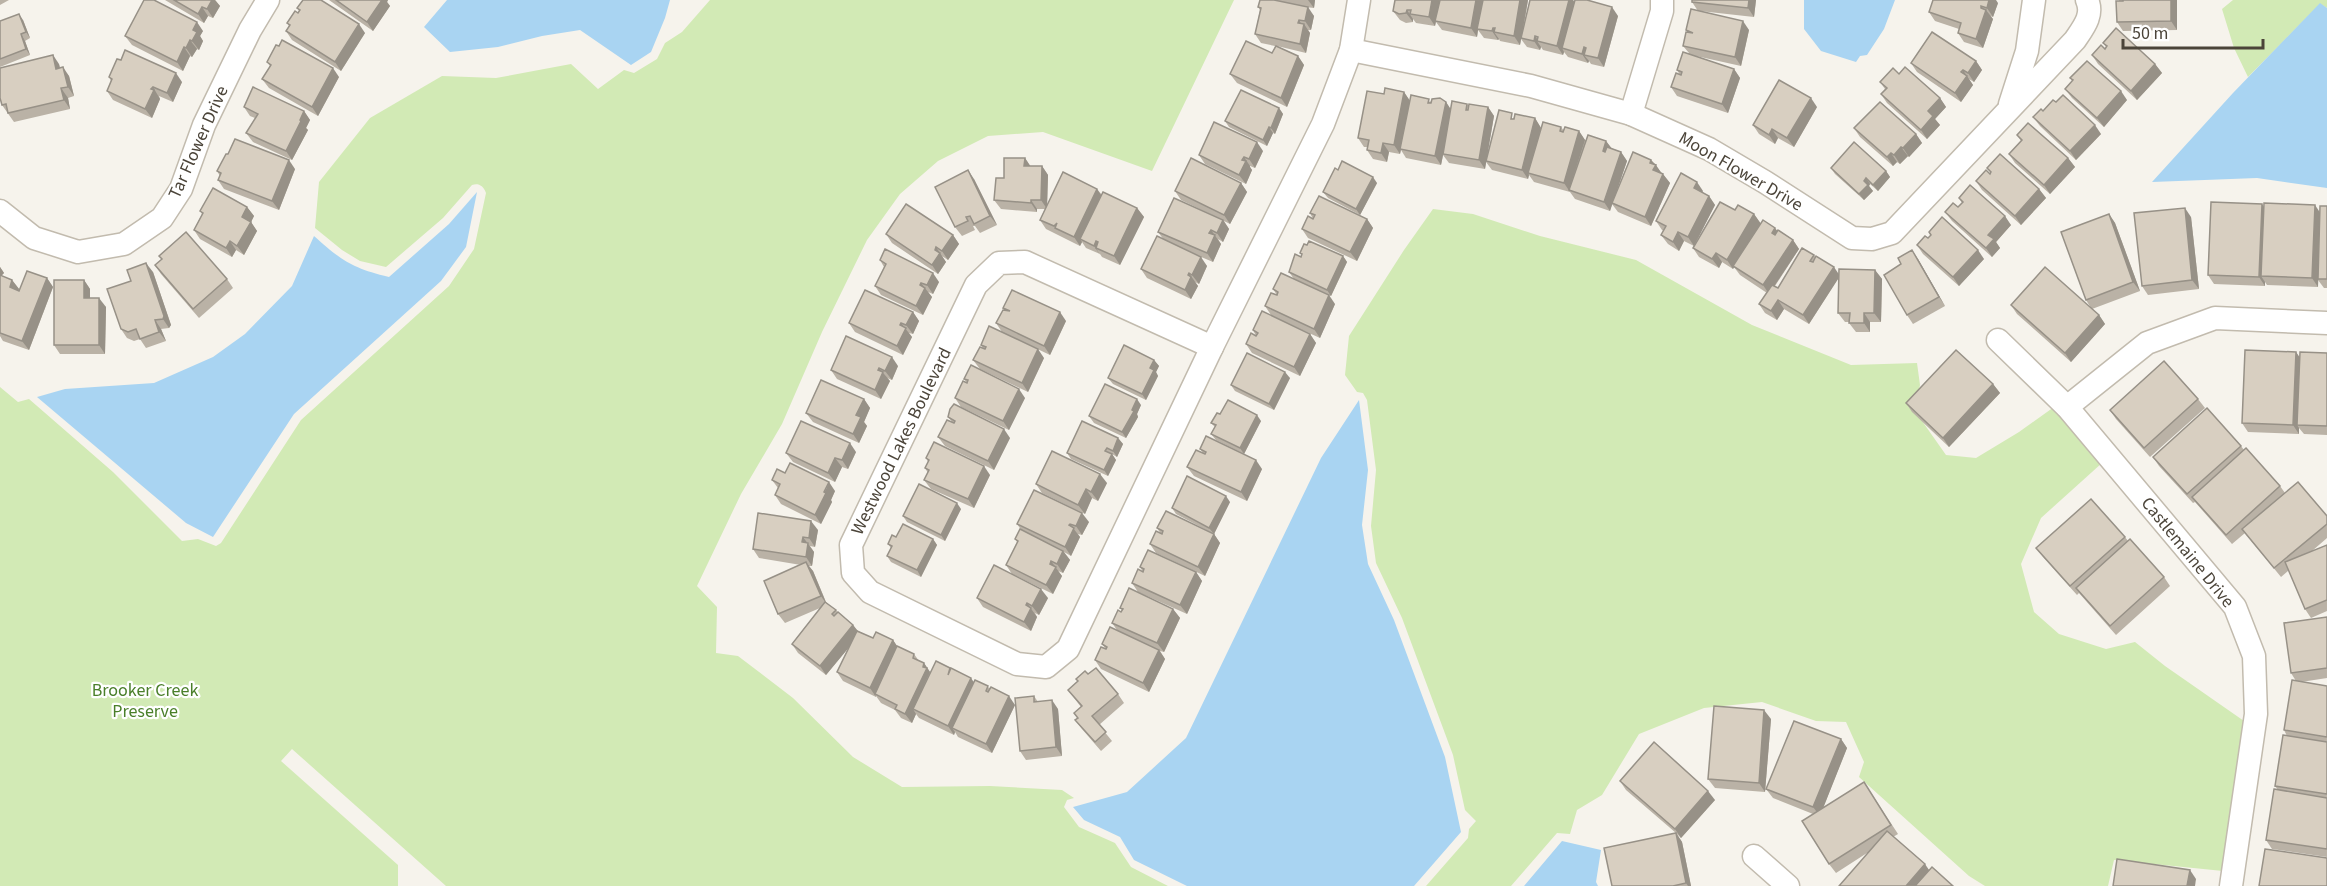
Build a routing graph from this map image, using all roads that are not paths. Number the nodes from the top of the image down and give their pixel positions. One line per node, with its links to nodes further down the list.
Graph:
1 (268, 0): 9 (street, Tar Flower Drive)
2 (1359, 0): 6 (street, Westwood Lakes Boulevard)
3 (1662, 0): 8 (street)
4 (2034, 0): 7 (street, Moon Flower Drive)
5 (2087, 0): 7 (street, Moon Flower Drive)
6 (1351, 50): 8 (street, Moon Flower Drive); 12 (street, Westwood Lakes Boulevard)
7 (2008, 111): 8 (street, Moon Flower Drive)
8 (1630, 114)
9 (0, 211)
10 (2327, 323): 13 (street)
11 (1998, 340): 13 (street, Castlemaine Drive)
12 (1212, 347): 12 (street, Westwood Lakes Boulevard)
13 (2067, 406): 16 (street, Castlemaine Drive)
14 (1754, 856): 15 (street)
15 (1788, 886)
16 (2232, 886)

